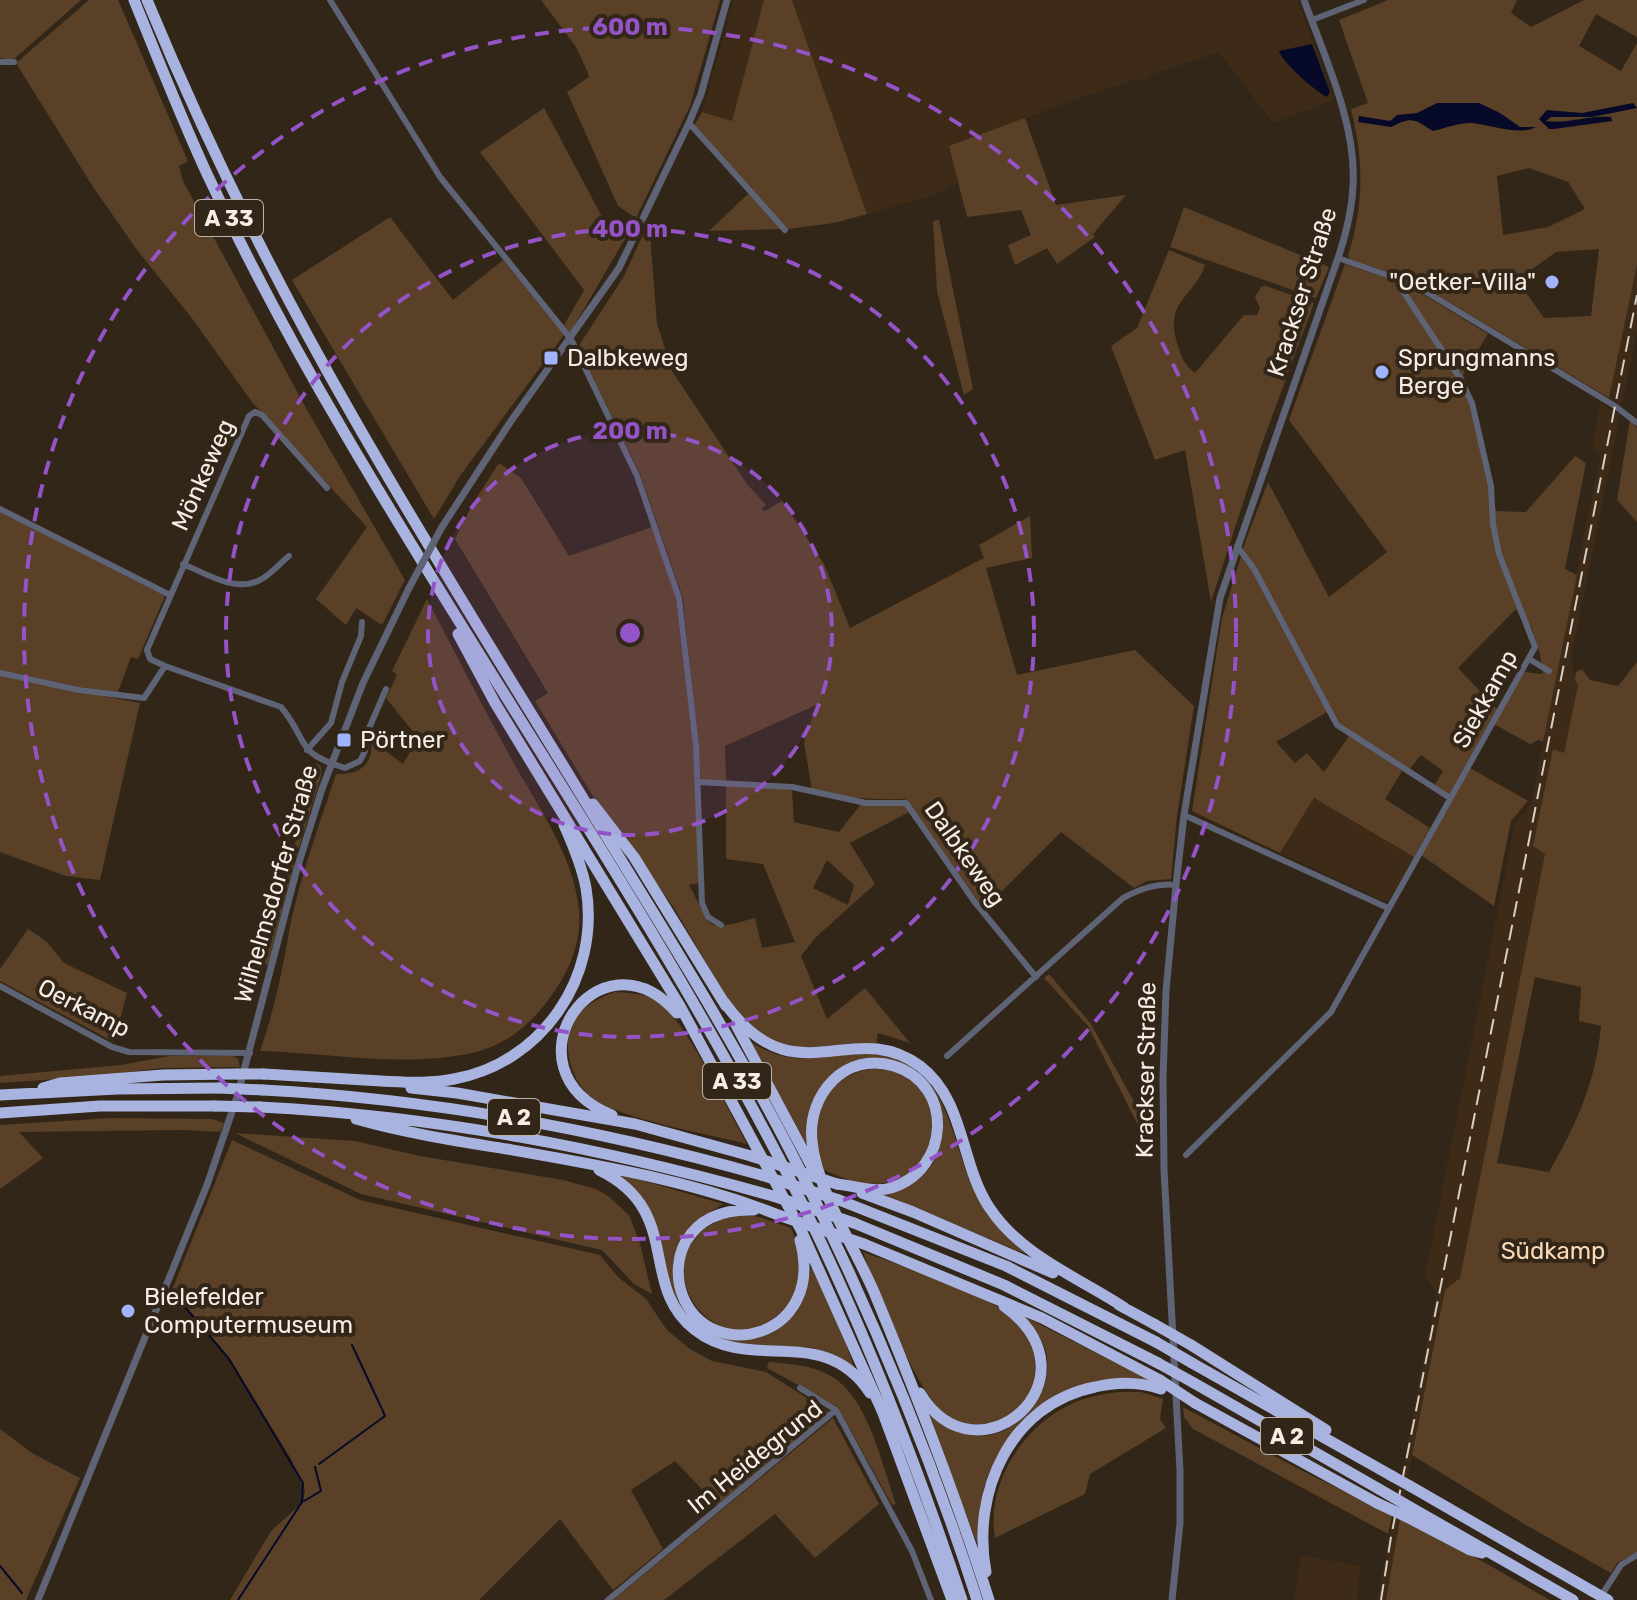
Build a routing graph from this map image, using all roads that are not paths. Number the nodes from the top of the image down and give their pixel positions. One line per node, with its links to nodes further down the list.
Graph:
1 (134, 0): 22 (highway, A 33)
2 (147, 0): 30 (highway, A 33)
3 (330, 0): 14 (street)
4 (727, 0): 10 (street, Wilhelmsdorfer Straße)
5 (1304, 0): 7 (street, Krackser Straße)
6 (1364, 0): 7 (street)
7 (1312, 20): 12 (street, Krackser Straße)
8 (0, 62): 9 (street)
9 (14, 62)
10 (689, 123): 11 (street); 14 (street, Wilhelmsdorfer Straße)
11 (785, 230)
12 (1338, 258): 13 (street); 18 (street, Krackser Straße)
13 (1400, 279): 15 (street); 24 (street, Siekkamp)
14 (571, 339): 31 (street, Wilhelmsdorfer Straße, bridge); 33 (street)
15 (1637, 423)
16 (327, 488): 20 (street, Mönkeweg)
17 (0, 509): 21 (street)
18 (1237, 546): 34 (street); 35 (street, Krackser Straße)
19 (289, 556): 20 (street, Mönkeweg)
20 (183, 564): 21 (street, Mönkeweg)
21 (170, 595): 25 (street, Mönkeweg)
22 (443, 597): 32 (highway); 72 (highway, A 33)
23 (362, 622): 29 (street)
24 (1529, 659): 26 (street); 34 (street, Siekkamp)
25 (165, 666): 27 (street); 29 (street)
26 (1549, 671)
27 (0, 673)
28 (386, 689): 31 (street)
29 (307, 750): 31 (street)
30 (561, 762): 41 (highway); 73 (highway, A 33)
31 (331, 764): 43 (street, Wilhelmsdorfer Straße)
32 (539, 774): 42 (highway); 45 (highway)
33 (698, 782): 38 (street); 39 (street, Dalbkeweg)
34 (1450, 798): 37 (street, Siekkamp)
35 (1184, 815): 36 (street, Krackser Straße); 37 (street)
36 (1176, 885): 39 (street); 75 (street, Krackser Straße)
37 (1388, 908): 51 (street, Siekkamp)
38 (721, 925)
39 (1036, 977): 44 (street)
40 (0, 986): 43 (street, Oerkamp)
41 (724, 1002): 55 (highway); 58 (highway)
42 (692, 1031): 50 (highway); 54 (highway)
43 (250, 1053): 68 (street, Wilhelmsdorfer Straße)
44 (947, 1056)
45 (365, 1081): 46 (highway, bridge); 50 (highway)
46 (27, 1093): 47 (highway, A 2); 55 (highway, A 2, bridge)
47 (0, 1095)
48 (329, 1111): 49 (highway, A 2, bridge); 52 (highway); 54 (highway, A 2)
49 (0, 1113)
50 (635, 1124): 53 (highway, bridge)
51 (1186, 1155)
52 (579, 1163): 56 (highway); 63 (highway)
53 (837, 1184): 55 (highway); 58 (highway)
54 (778, 1195): 56 (highway); 63 (highway); 65 (highway, A 2, bridge)
55 (837, 1205): 59 (highway); 64 (highway, A 2, bridge)
56 (769, 1211): 57 (highway, bridge)
57 (987, 1295): 59 (highway); 60 (highway)
58 (1125, 1308): 64 (highway, bridge)
59 (903, 1362): 74 (highway)
60 (1160, 1385): 65 (highway, bridge); 74 (highway)
61 (800, 1388): 62 (street)
62 (836, 1410): 69 (street, Im Heidegrund); 70 (street, Im Heidegrund)
63 (885, 1423): 71 (highway)
64 (1346, 1450): 67 (highway, A 2, bridge)
65 (1409, 1512): 76 (highway, A 2)
66 (1637, 1555): 67 (street)
67 (1596, 1595): 77 (highway, A 2, bridge)
68 (38, 1600)
69 (608, 1600)
70 (931, 1600)
71 (952, 1600)
72 (962, 1600)
73 (977, 1600)
74 (990, 1600)
75 (1172, 1600)
76 (1573, 1600)
77 (1608, 1600)

